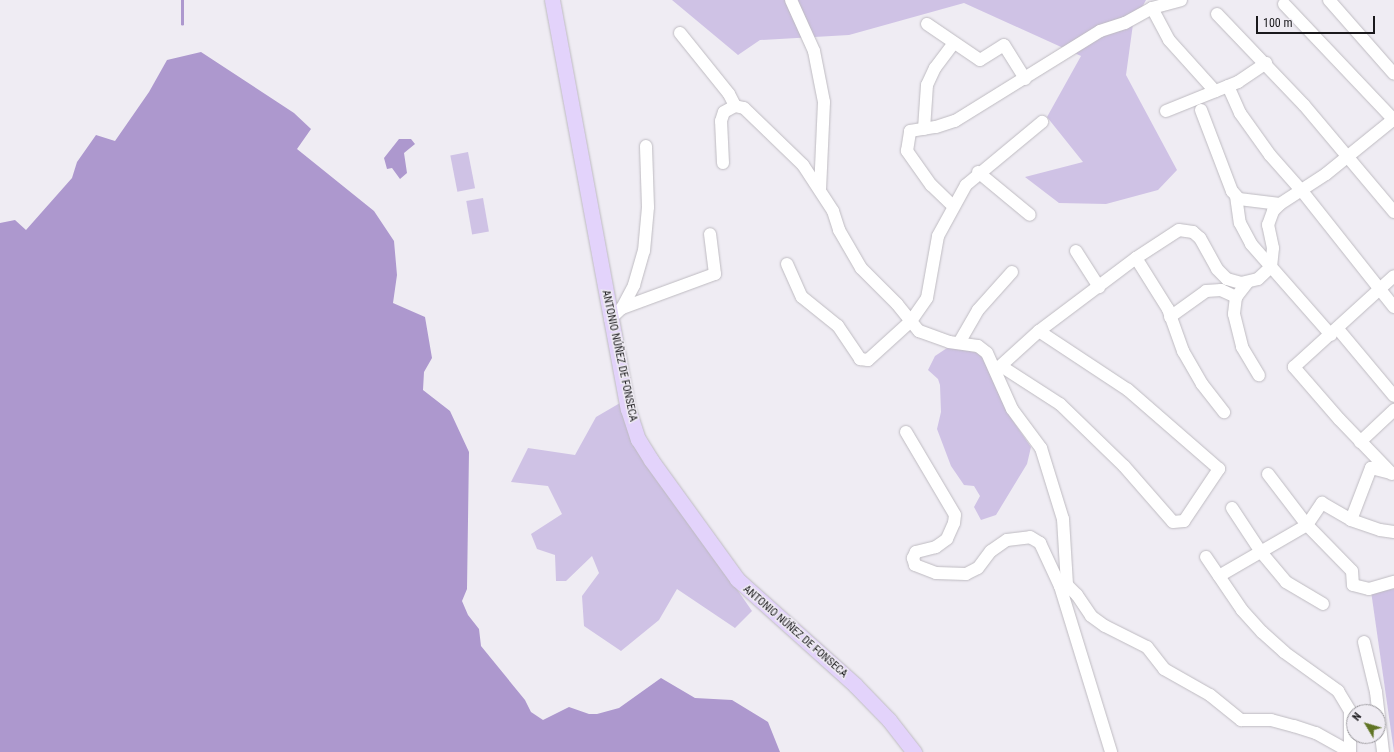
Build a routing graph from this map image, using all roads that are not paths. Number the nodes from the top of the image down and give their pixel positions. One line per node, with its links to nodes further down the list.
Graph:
1 (552, 0): 47 (main road, ANTONIO NÚÑEZ DE FONSECA)
2 (792, 0): 26 (street)
3 (1181, 0): 6 (street)
4 (1329, 0): 12 (street)
5 (1284, 4): 19 (street)
6 (1152, 8): 13 (street); 15 (street)
7 (1217, 14): 11 (street)
8 (927, 24): 10 (street)
9 (680, 33): 16 (street)
10 (954, 43): 13 (street); 21 (street)
11 (1266, 63): 14 (street); 23 (street)
12 (1394, 74)
13 (1024, 79): 21 (street)
14 (1228, 86): 15 (street); 27 (street)
15 (1215, 91): 18 (street)
16 (735, 106): 24 (street); 26 (street)
17 (1201, 110): 28 (street)
18 (1166, 111)
19 (1394, 119): 23 (street)
20 (1042, 122): 25 (street)
21 (924, 129): 30 (street)
22 (646, 146): 45 (street)
23 (1348, 156): 27 (street); 31 (street)
24 (723, 163)
25 (978, 172): 30 (street); 32 (street)
26 (820, 189): 48 (street)
27 (1302, 191): 29 (street); 42 (street)
28 (1236, 196): 29 (street); 37 (street)
29 (1280, 204): 37 (street)
30 (953, 206): 48 (street)
31 (1394, 212)
32 (1030, 215)
33 (710, 234): 45 (street)
34 (1076, 251): 41 (street)
35 (1136, 258): 40 (street); 41 (street); 46 (street)
36 (787, 264): 48 (street)
37 (1271, 267): 40 (street); 50 (street)
38 (1012, 272): 51 (street)
39 (1394, 276): 42 (street)
40 (1247, 283): 43 (street)
41 (1099, 287): 49 (street)
42 (1380, 289): 44 (street); 50 (street)
43 (1236, 297): 46 (street); 53 (street)
44 (1394, 307)
45 (622, 308): 47 (street)
46 (1170, 317): 56 (street)
47 (610, 318): 72 (main road, ANTONIO NÚÑEZ DE FONSECA)
48 (910, 321): 51 (street)
49 (1039, 331): 52 (street); 52 (street)
50 (1334, 332): 54 (street); 58 (street)
51 (959, 343): 52 (street)
52 (999, 368): 69 (street)
53 (1259, 375)
54 (1394, 396)
55 (1394, 410): 58 (street)
56 (1224, 412)
57 (906, 432): 69 (street)
58 (1360, 442): 60 (street)
59 (1268, 474): 63 (street)
60 (1393, 474): 62 (street)
61 (1232, 508): 65 (street)
62 (1351, 520): 63 (street); 64 (street)
63 (1307, 525): 65 (street); 68 (street)
64 (1394, 532)
65 (1261, 552): 67 (street); 70 (street)
66 (1206, 557): 67 (street)
67 (1219, 576): 74 (street)
68 (1394, 582)
69 (1063, 585): 73 (street); 74 (street)
70 (1323, 604)
71 (1364, 642): 75 (street)
72 (914, 752)
73 (1111, 752)
74 (1350, 752)
75 (1383, 752)

